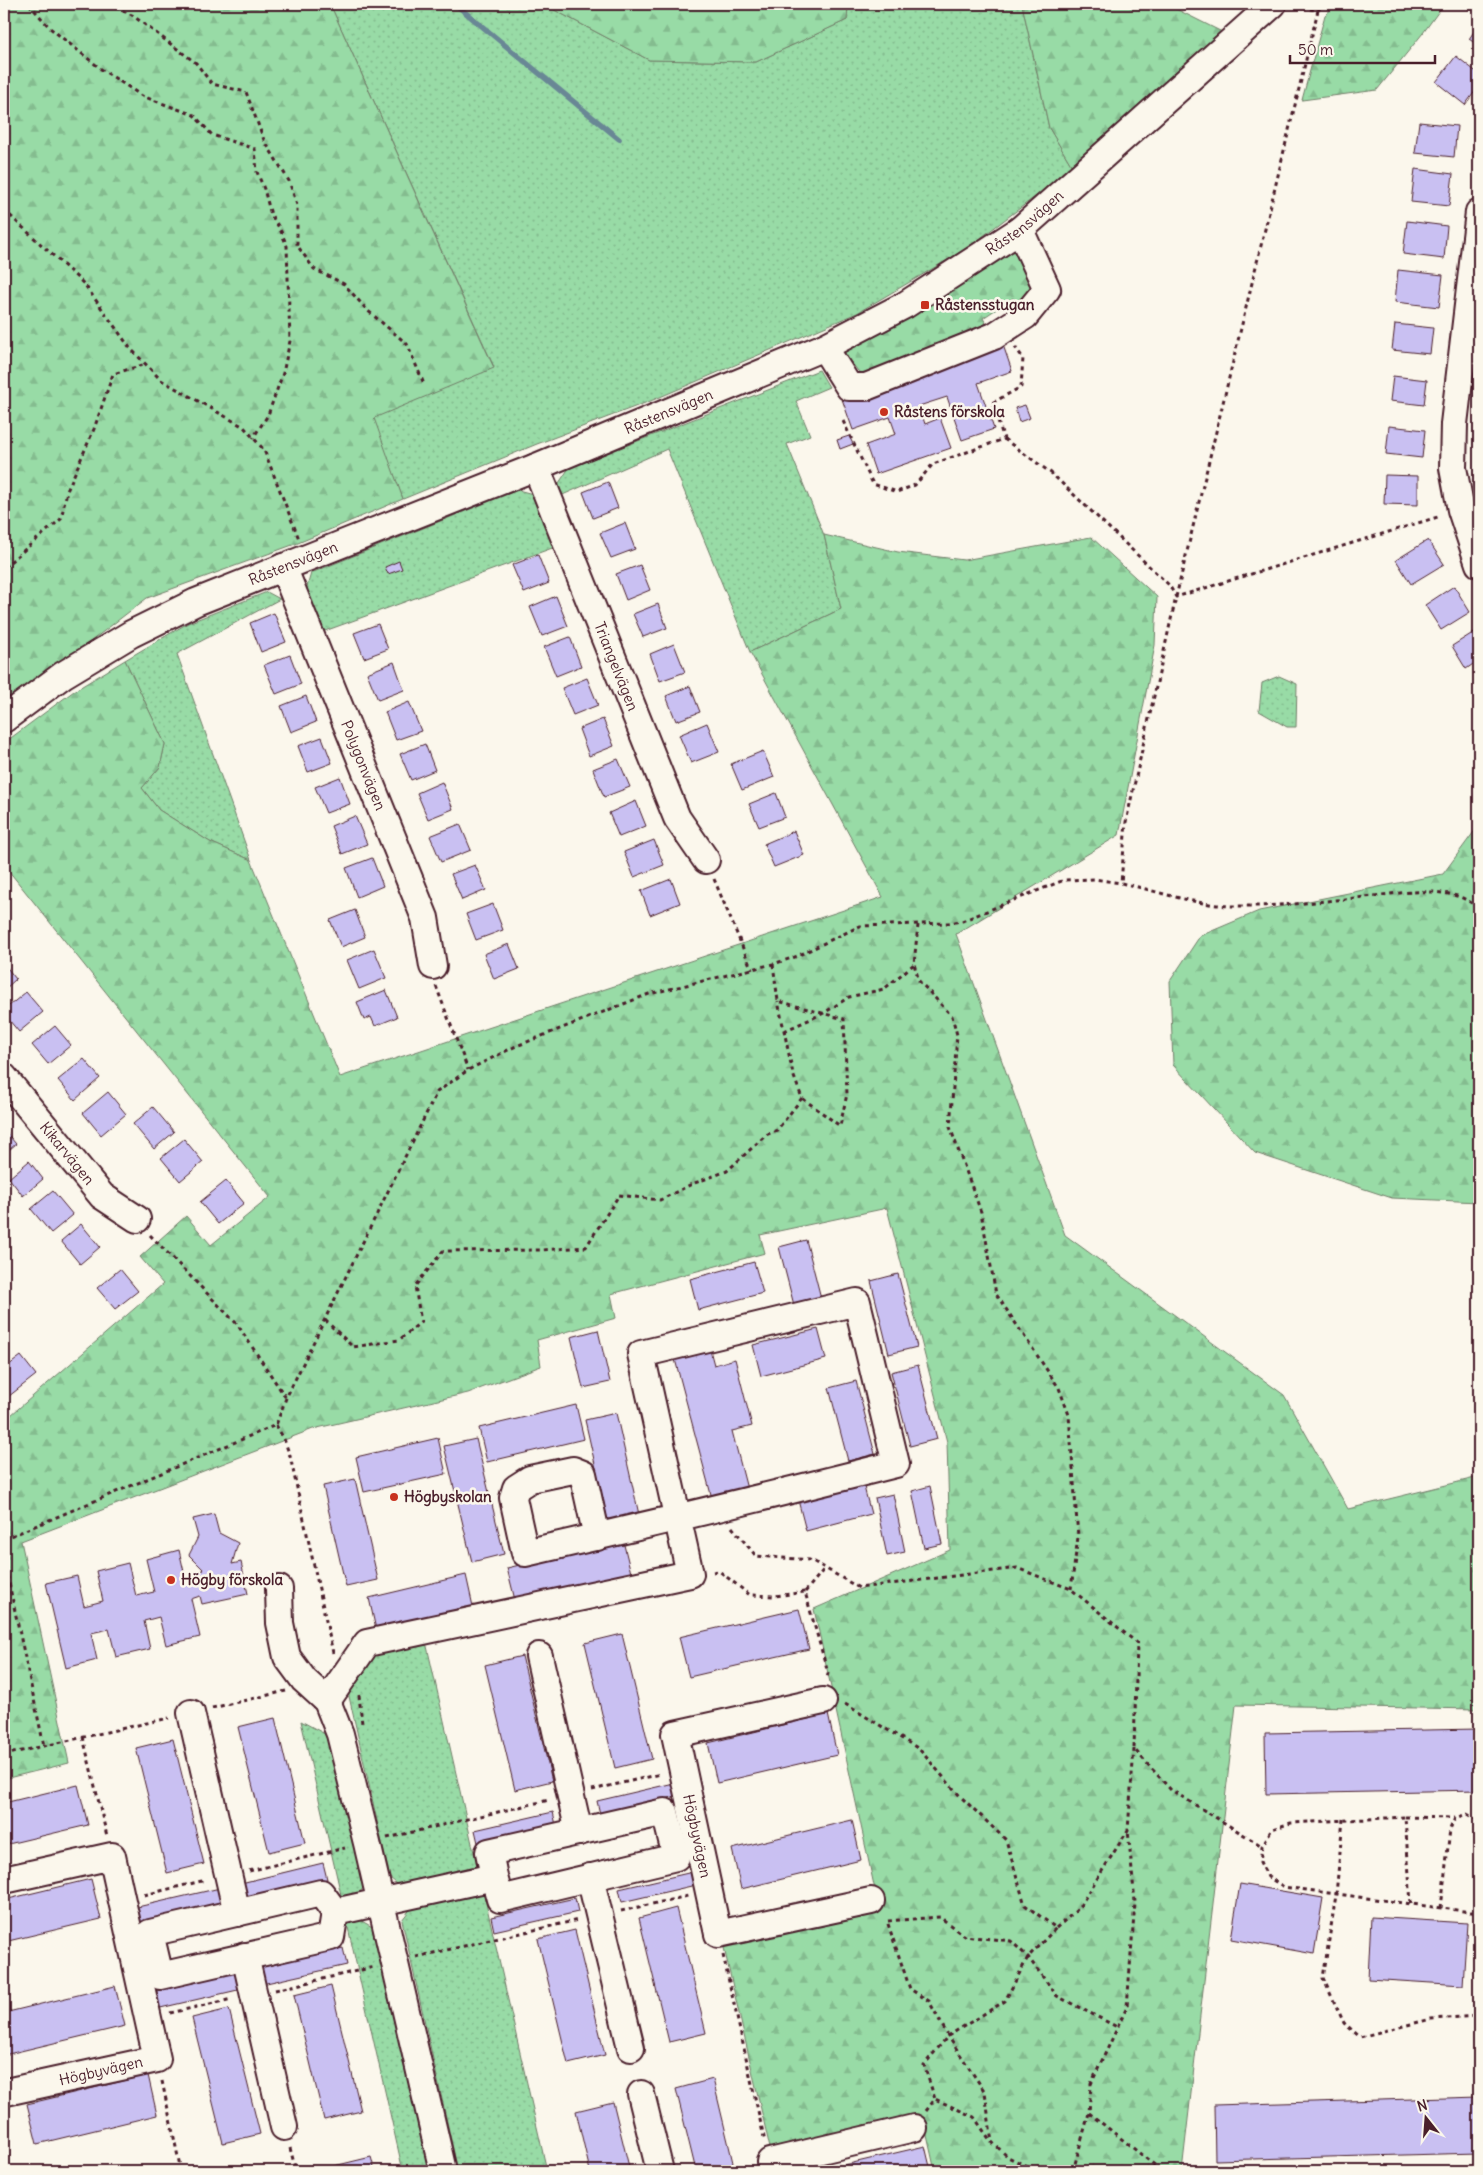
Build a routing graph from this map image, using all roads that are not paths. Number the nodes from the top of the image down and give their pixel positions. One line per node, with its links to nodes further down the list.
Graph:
1 (1273, 4): 3 (street, Råstensvägen)
2 (1479, 212): 7 (street)
3 (1020, 230): 4 (street, Råstensvägen); 4 (street)
4 (824, 347): 5 (street, Råstensvägen)
5 (536, 467): 6 (street, Råstensvägen); 9 (street, Triangelvägen)
6 (295, 563): 8 (street, Råstensvägen); 10 (street, Polygonvägen)
7 (1479, 564)
8 (4, 719)
9 (706, 860)
10 (432, 966)
11 (4, 1077): 12 (street, Kikarvägen)
12 (137, 1219)
13 (679, 1518): 13 (street); 14 (street); 18 (street)
14 (597, 1537)
15 (279, 1589): 18 (street)
16 (539, 1656): 20 (street)
17 (823, 1701): 24 (street, Högbyvägen)
18 (327, 1702): 25 (street)
19 (191, 1713): 27 (street)
20 (579, 1832): 21 (street, Högbyvägen); 22 (street, Högbyvägen)
21 (494, 1877): 22 (street, Högbyvägen); 25 (street)
22 (590, 1877): 30 (street)
23 (4, 1880): 29 (street, Högbyvägen)
24 (871, 1901)
25 (380, 1903): 26 (street); 36 (street)
26 (335, 1912): 27 (street, Högbyvägen); 28 (street, Högbyvägen)
27 (237, 1913): 29 (street, Högbyvägen)
28 (245, 1956): 29 (street, Högbyvägen); 33 (street)
29 (145, 1958): 31 (street, Högbyvägen)
30 (631, 2048)
31 (6, 2092)
32 (641, 2094): 37 (street)
33 (284, 2127)
34 (914, 2128): 35 (street)
35 (771, 2167)
36 (443, 2171)
37 (660, 2171)

